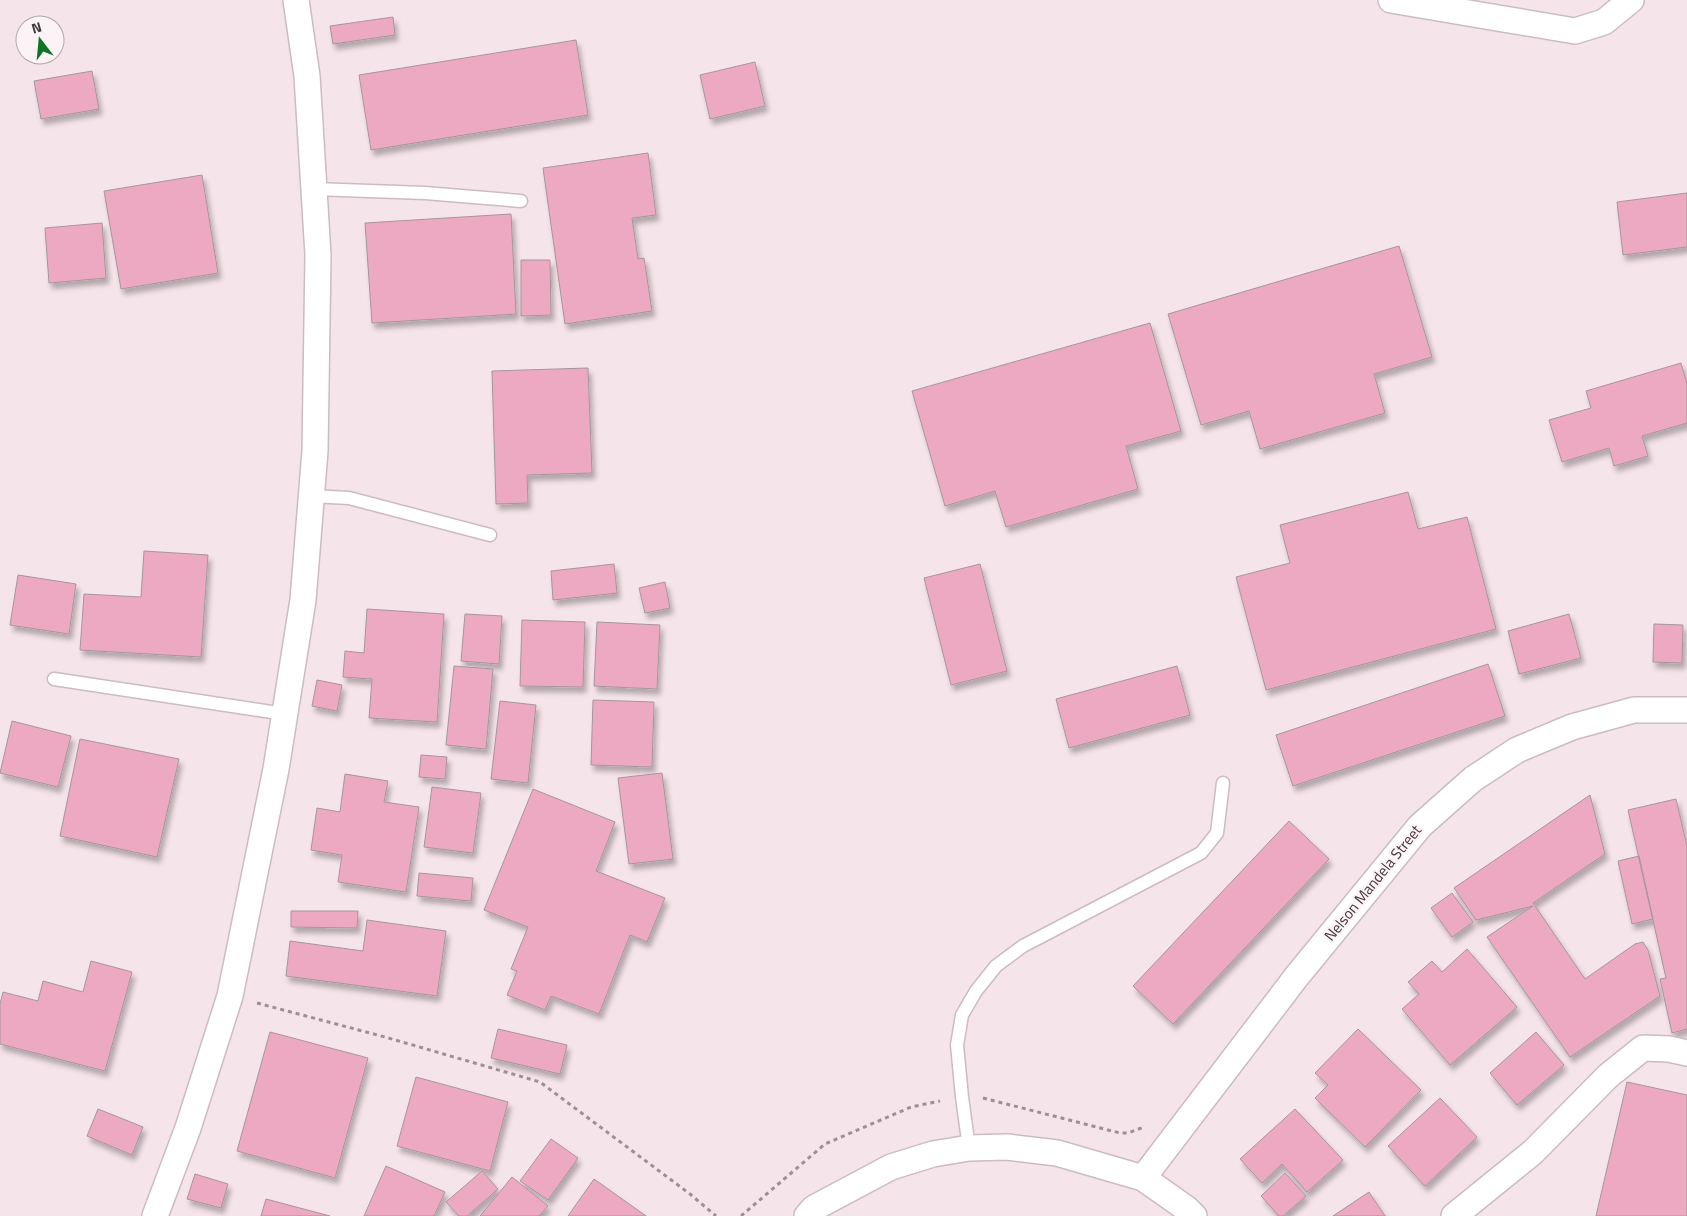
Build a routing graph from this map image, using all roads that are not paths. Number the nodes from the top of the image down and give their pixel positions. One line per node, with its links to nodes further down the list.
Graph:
1 (296, 0): 4 (street)
2 (1391, 0): 3 (street)
3 (1631, 0)
4 (314, 189): 5 (lane); 6 (street)
5 (521, 201)
6 (311, 496): 7 (lane); 10 (street)
7 (490, 535)
8 (54, 679): 10 (lane)
9 (1687, 710): 14 (street, Nelson Mandela Street)
10 (285, 714): 15 (street)
11 (1223, 784): 13 (lane)
12 (1687, 1052): 18 (street)
13 (968, 1148): 14 (street); 16 (street)
14 (1143, 1178): 17 (street)
15 (155, 1216)
16 (807, 1216)
17 (1194, 1216)
18 (1454, 1216)

